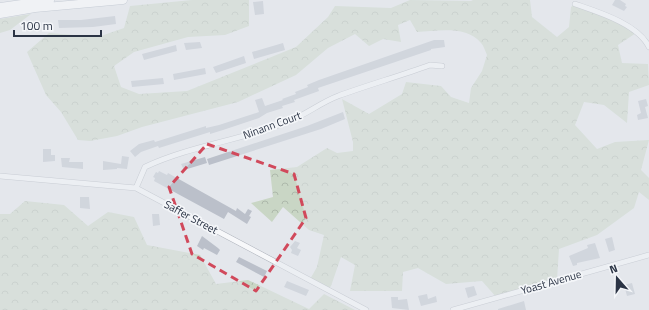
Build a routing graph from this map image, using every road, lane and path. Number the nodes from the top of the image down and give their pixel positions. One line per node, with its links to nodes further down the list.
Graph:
1 (50, 0): 4 (main road)
2 (123, 0): 5 (main road)
3 (576, 4): 6 (street)
4 (0, 7)
5 (0, 14)
6 (649, 47)
7 (442, 66): 9 (street, Ninann Court)
8 (0, 176): 9 (street, Saffer Street)
9 (136, 188): 11 (street, Saffer Street)
10 (649, 255): 12 (street, Yoast Avenue)
11 (366, 310)
12 (453, 310)

